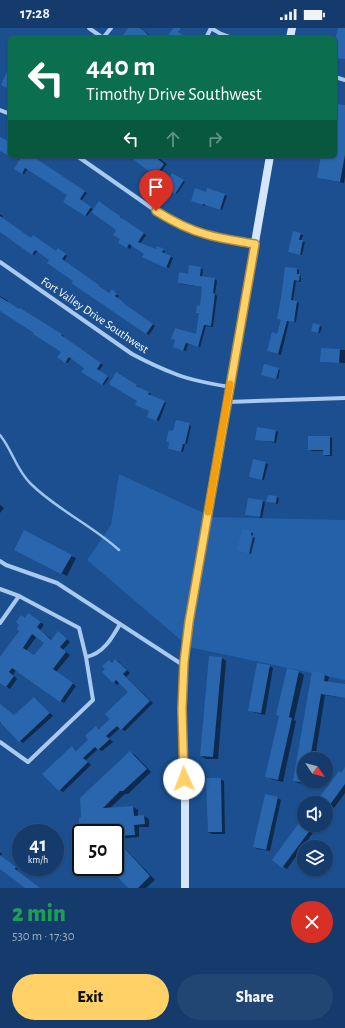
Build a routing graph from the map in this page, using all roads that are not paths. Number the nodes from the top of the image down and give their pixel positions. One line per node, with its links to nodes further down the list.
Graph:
1 (88, 28): 3 (street)
2 (212, 28): 4 (street)
3 (100, 36)
4 (226, 36)
5 (80, 158): 7 (street)
6 (270, 158): 7 (main road)
7 (255, 244): 9 (main road)
8 (0, 262): 9 (street, Fort Valley Drive Southwest)
9 (230, 387): 11 (main road)
10 (345, 398): 11 (street)
11 (227, 402): 18 (main road)
12 (0, 561): 16 (street)
13 (0, 589): 14 (street)
14 (19, 596): 15 (street); 17 (street)
15 (0, 623)
16 (120, 624): 17 (street); 18 (street)
17 (86, 657): 19 (street)
18 (184, 665): 20 (main road)
19 (0, 742)
20 (186, 887)

